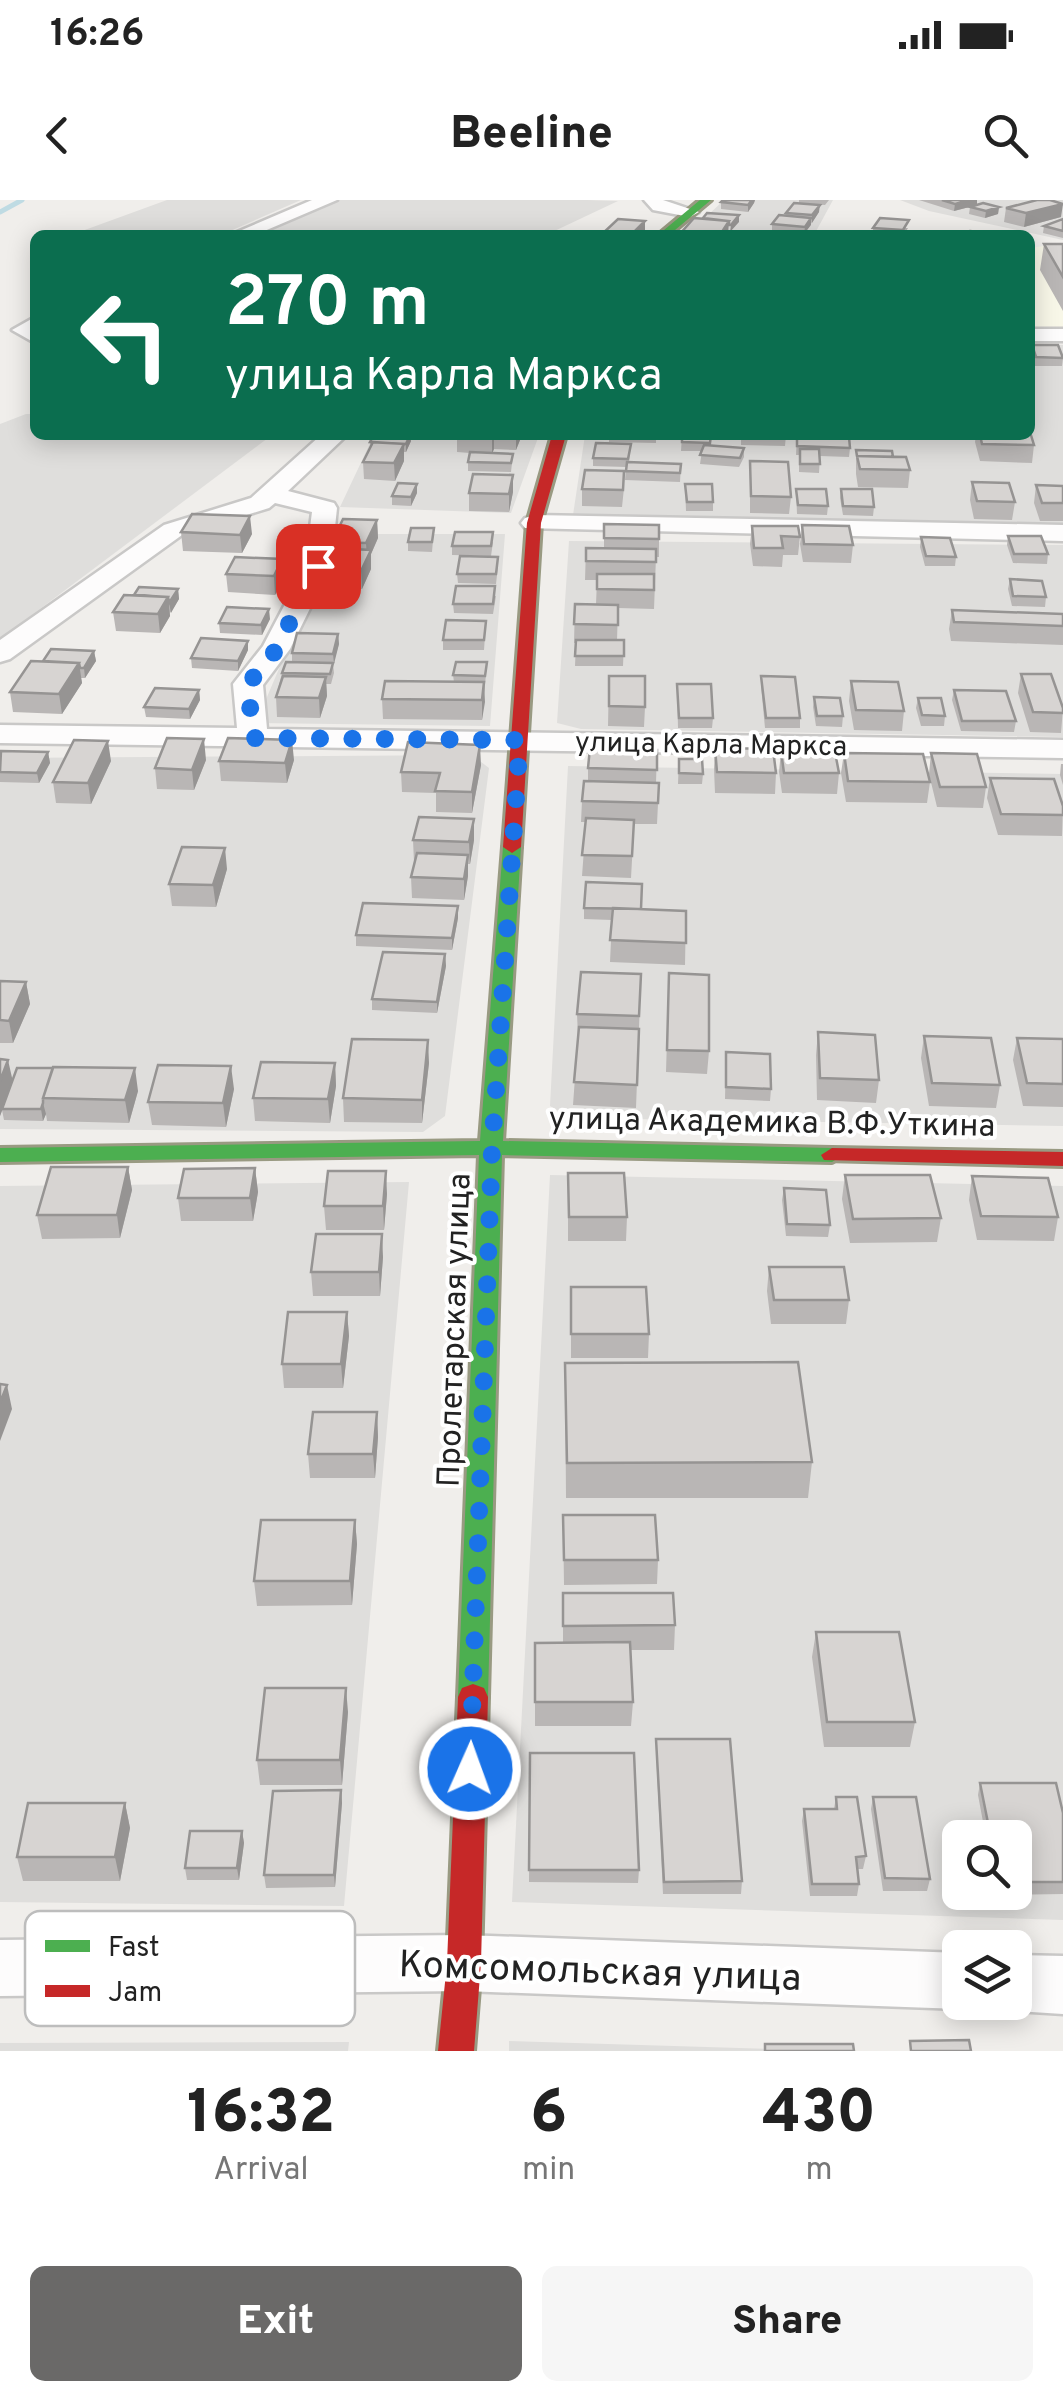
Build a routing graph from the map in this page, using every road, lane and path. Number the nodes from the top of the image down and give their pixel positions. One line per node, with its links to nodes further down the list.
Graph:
1 (328, 200): 4 (street)
2 (654, 200): 3 (street)
3 (698, 206): 5 (main road)
4 (252, 230)
5 (669, 230)
6 (1035, 334): 7 (street)
7 (1063, 335)
8 (329, 440): 10 (street)
9 (558, 440): 11 (main road, Пролетарская улица)
10 (270, 494): 13 (street); 15 (street)
11 (534, 524): 12 (street); 16 (main road, Пролетарская улица)
12 (1063, 533)
13 (0, 653)
14 (0, 734): 15 (street, улица Карла Маркса)
15 (253, 738): 16 (street, улица Карла Маркса)
16 (520, 740): 17 (street, улица Карла Маркса); 18 (main road, Пролетарская улица)
17 (1063, 749)
18 (492, 1148): 19 (main road, улица Академика В.Ф.Уткина); 20 (main road, улица Академика В.Ф.Уткина); 21 (main road, Пролетарская улица)
19 (0, 1156)
20 (1063, 1159)
21 (464, 1963): 22 (street, Комсомольская улица); 25 (street, Комсомольская улица); 28 (main road, Пролетарская улица)
22 (355, 1964)
23 (0, 1968): 24 (street, Комсомольская улица)
24 (25, 1968)
25 (942, 1980)
26 (1032, 1984): 27 (street)
27 (1063, 1985)
28 (456, 2051)

